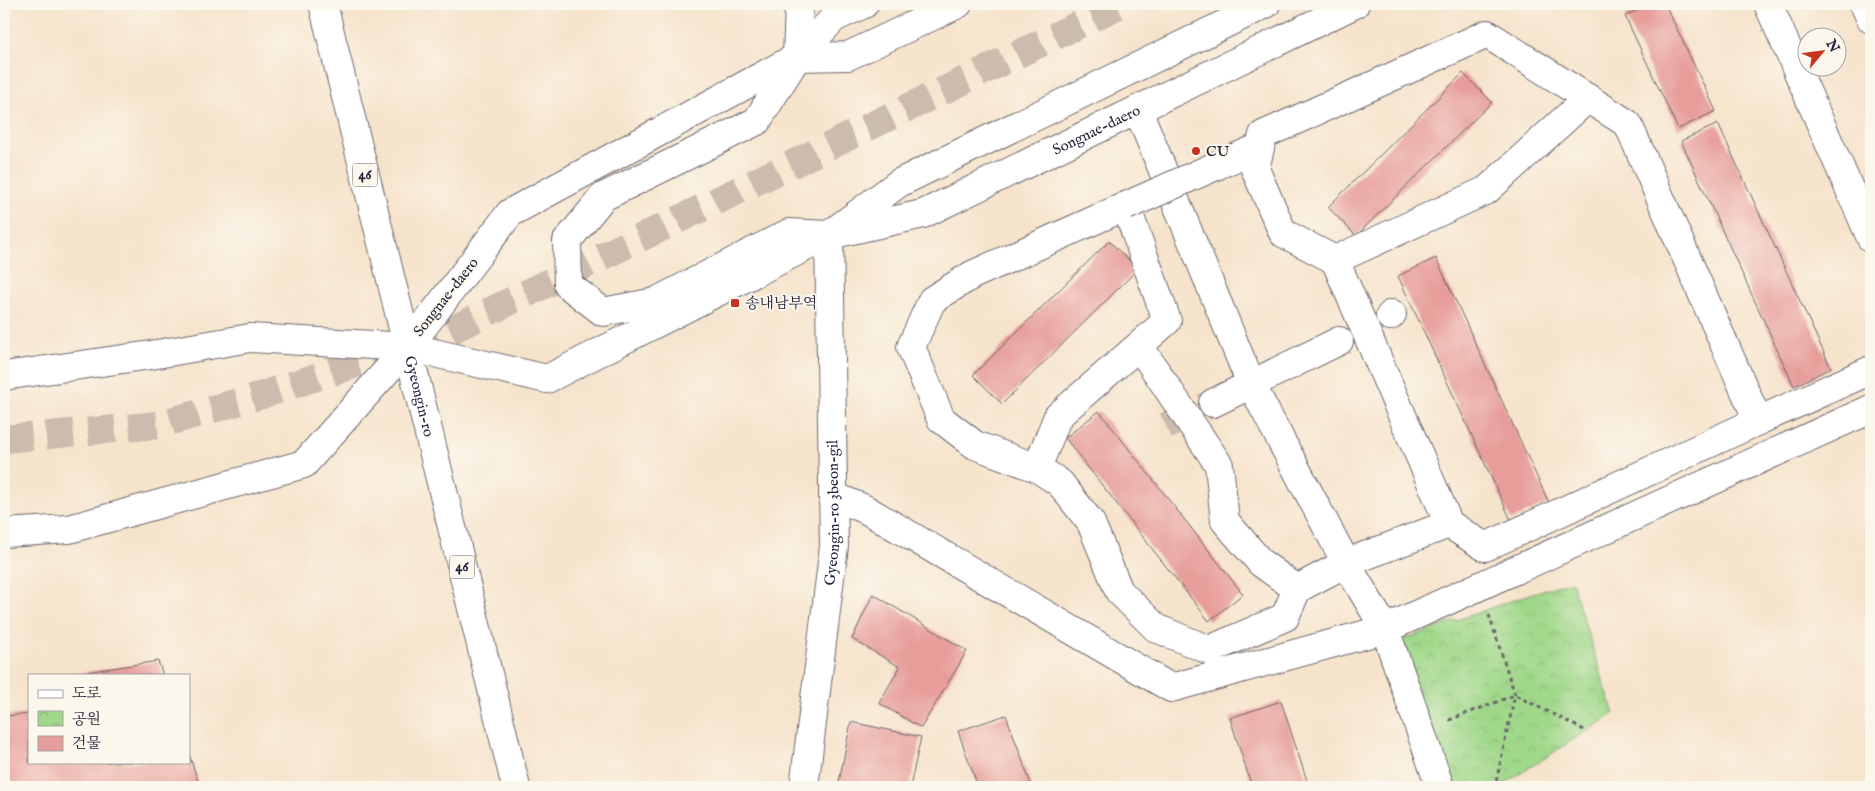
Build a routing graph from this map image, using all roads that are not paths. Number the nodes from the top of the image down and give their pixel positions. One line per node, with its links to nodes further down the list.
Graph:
1 (323, 4): 20 (street, Gyeongin-ro / 46)
2 (799, 4): 10 (street)
3 (864, 4): 10 (street, Songnae-daero)
4 (958, 4): 10 (street, Songnae-daero)
5 (1266, 4): 15 (street, Songnae-daero)
6 (1355, 4): 12 (street, Songnae-daero)
7 (1768, 4): 16 (street)
8 (1864, 4): 9 (street)
9 (1871, 19)
10 (796, 57): 15 (street); 20 (street, Songnae-daero)
11 (1588, 98): 13 (street); 17 (street); 26 (street)
12 (1138, 110): 15 (street, Songnae-daero); 23 (street)
13 (1260, 147): 14 (street, bridge); 17 (street)
14 (1126, 206): 19 (street); 27 (street)
15 (830, 235): 20 (street, Songnae-daero); 28 (street, Gyeongin-ro 3beon-gil)
16 (1871, 238)
17 (1335, 260): 29 (street)
18 (1339, 341): 23 (street)
19 (1139, 346): 27 (street); 32 (street)
20 (408, 347): 22 (street); 30 (street); 34 (street, Gyeongin-ro / 46)
21 (1871, 370): 26 (street)
22 (4, 376)
23 (1251, 384): 24 (street); 31 (street)
24 (1213, 403)
25 (1871, 409): 33 (street)
26 (1758, 421): 29 (street)
27 (1037, 468): 32 (street)
28 (833, 496): 33 (street); 35 (street, Gyeongin-ro 3beon-gil)
29 (1449, 524): 31 (street)
30 (4, 533)
31 (1346, 563): 32 (street); 33 (street)
32 (1297, 589)
33 (1385, 629): 36 (street)
34 (516, 787)
35 (804, 787)
36 (1440, 787)

